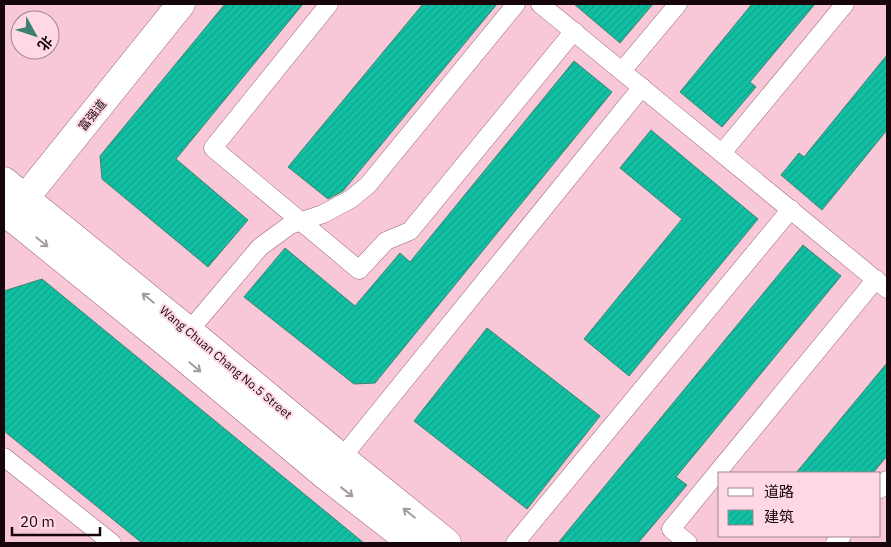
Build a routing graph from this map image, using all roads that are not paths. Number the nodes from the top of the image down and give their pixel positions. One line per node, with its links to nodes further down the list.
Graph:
1 (181, 4): 13 (street, 富强道)
2 (329, 4): 14 (lane)
3 (516, 4): 14 (lane)
4 (540, 4): 7 (lane)
5 (678, 4): 8 (lane)
6 (845, 4): 10 (lane)
7 (574, 32): 8 (lane); 14 (lane)
8 (622, 72): 9 (lane)
9 (642, 87): 10 (lane); 18 (lane)
10 (722, 153): 12 (lane)
11 (4, 182): 13 (street, Wang Chuan Chang No.5 Street)
12 (791, 209): 15 (lane); 24 (lane)
13 (11, 213): 16 (street, Wang Chuan Chang No.5 Street)
14 (300, 221): 16 (lane)
15 (882, 284): 19 (lane)
16 (182, 340): 18 (street, Wang Chuan Chang No.5 Street)
17 (4, 457): 21 (lane)
18 (334, 467): 22 (street, Wang Chuan Chang No.5 Street, one-way to 22); 23 (street, Wang Chuan Chang No.5 Street, one-way to 18)
19 (720, 472)
20 (718, 474): 25 (lane)
21 (112, 543)
22 (412, 543)
23 (447, 543)
24 (516, 543)
25 (688, 543)

